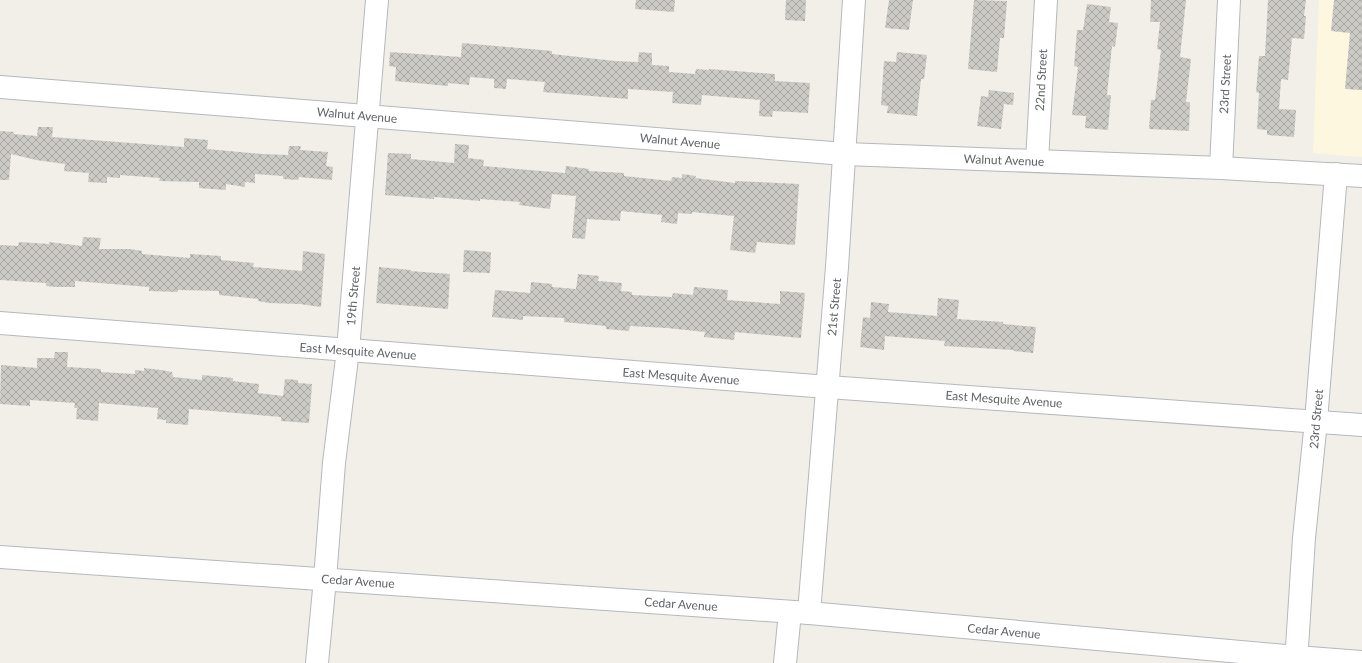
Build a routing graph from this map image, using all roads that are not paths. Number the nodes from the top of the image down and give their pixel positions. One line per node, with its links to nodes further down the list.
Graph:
1 (377, 0): 6 (street, 19th Street)
2 (854, 0): 7 (street, 21st Street)
3 (1046, 0): 8 (street, 22nd Street)
4 (1229, 0): 9 (street, 23rd Street)
5 (0, 87): 6 (street, Walnut Avenue)
6 (368, 116): 7 (street, Walnut Avenue); 13 (street, 19th Street)
7 (844, 154): 8 (street, Walnut Avenue); 14 (street, 21st Street)
8 (1037, 161): 9 (street, Walnut Avenue)
9 (1221, 168): 10 (street, Walnut Avenue)
10 (1336, 174): 11 (street, Walnut Avenue); 15 (street, 23rd Street)
11 (1362, 176)
12 (0, 323): 13 (street, East Mesquite Avenue)
13 (348, 350): 14 (street, East Mesquite Avenue); 18 (street, 19th Street)
14 (828, 387): 15 (street, East Mesquite Avenue); 19 (street, 21st Street)
15 (1316, 421): 16 (street, East Mesquite Avenue); 20 (street, 23rd Street)
16 (1362, 425)
17 (0, 557): 18 (street, Cedar Avenue)
18 (325, 579): 19 (street, Cedar Avenue); 22 (street, 19th Street)
19 (799, 612): 20 (street, Cedar Avenue); 23 (street, 21st Street)
20 (1296, 660): 21 (street, Cedar Avenue)
21 (1362, 662)
22 (316, 663)
23 (785, 663)

